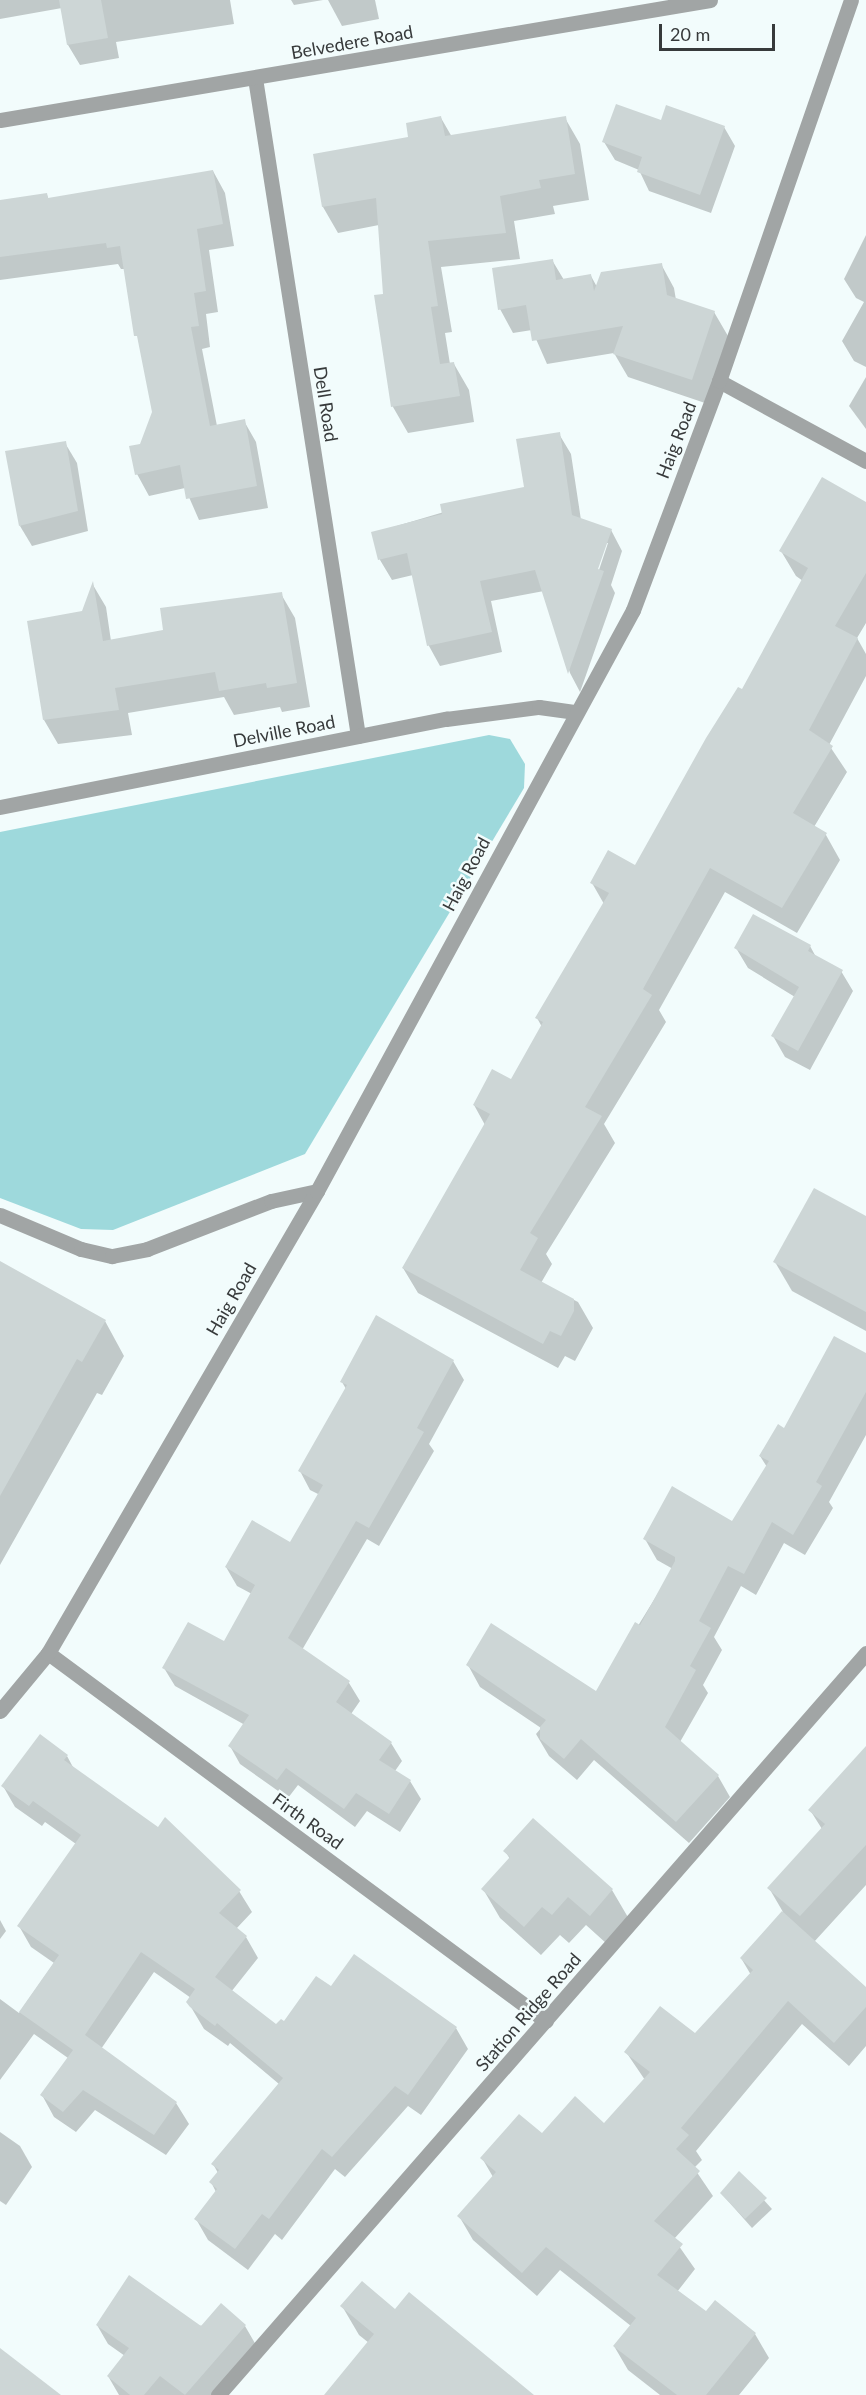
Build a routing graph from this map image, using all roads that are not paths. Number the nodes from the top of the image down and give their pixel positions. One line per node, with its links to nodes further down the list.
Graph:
1 (710, 0): 3 (street, Belvedere Road)
2 (851, 0): 5 (street, Haig Road)
3 (255, 78): 4 (street, Belvedere Road); 8 (street, Dell Road)
4 (0, 120)
5 (719, 381): 6 (street); 7 (street, Haig Road)
6 (866, 461)
7 (576, 712): 8 (street, Delville Road); 10 (street, Haig Road)
8 (358, 736): 9 (street, Delville Road)
9 (0, 807)
10 (317, 1191): 11 (street); 12 (street, Haig Road)
11 (0, 1215)
12 (48, 1653): 14 (street, Haig Road); 15 (street, Firth Road)
13 (866, 1653): 15 (street, Station Ridge Road)
14 (0, 1711)
15 (546, 2021): 16 (street, Station Ridge Road)
16 (218, 2395)

